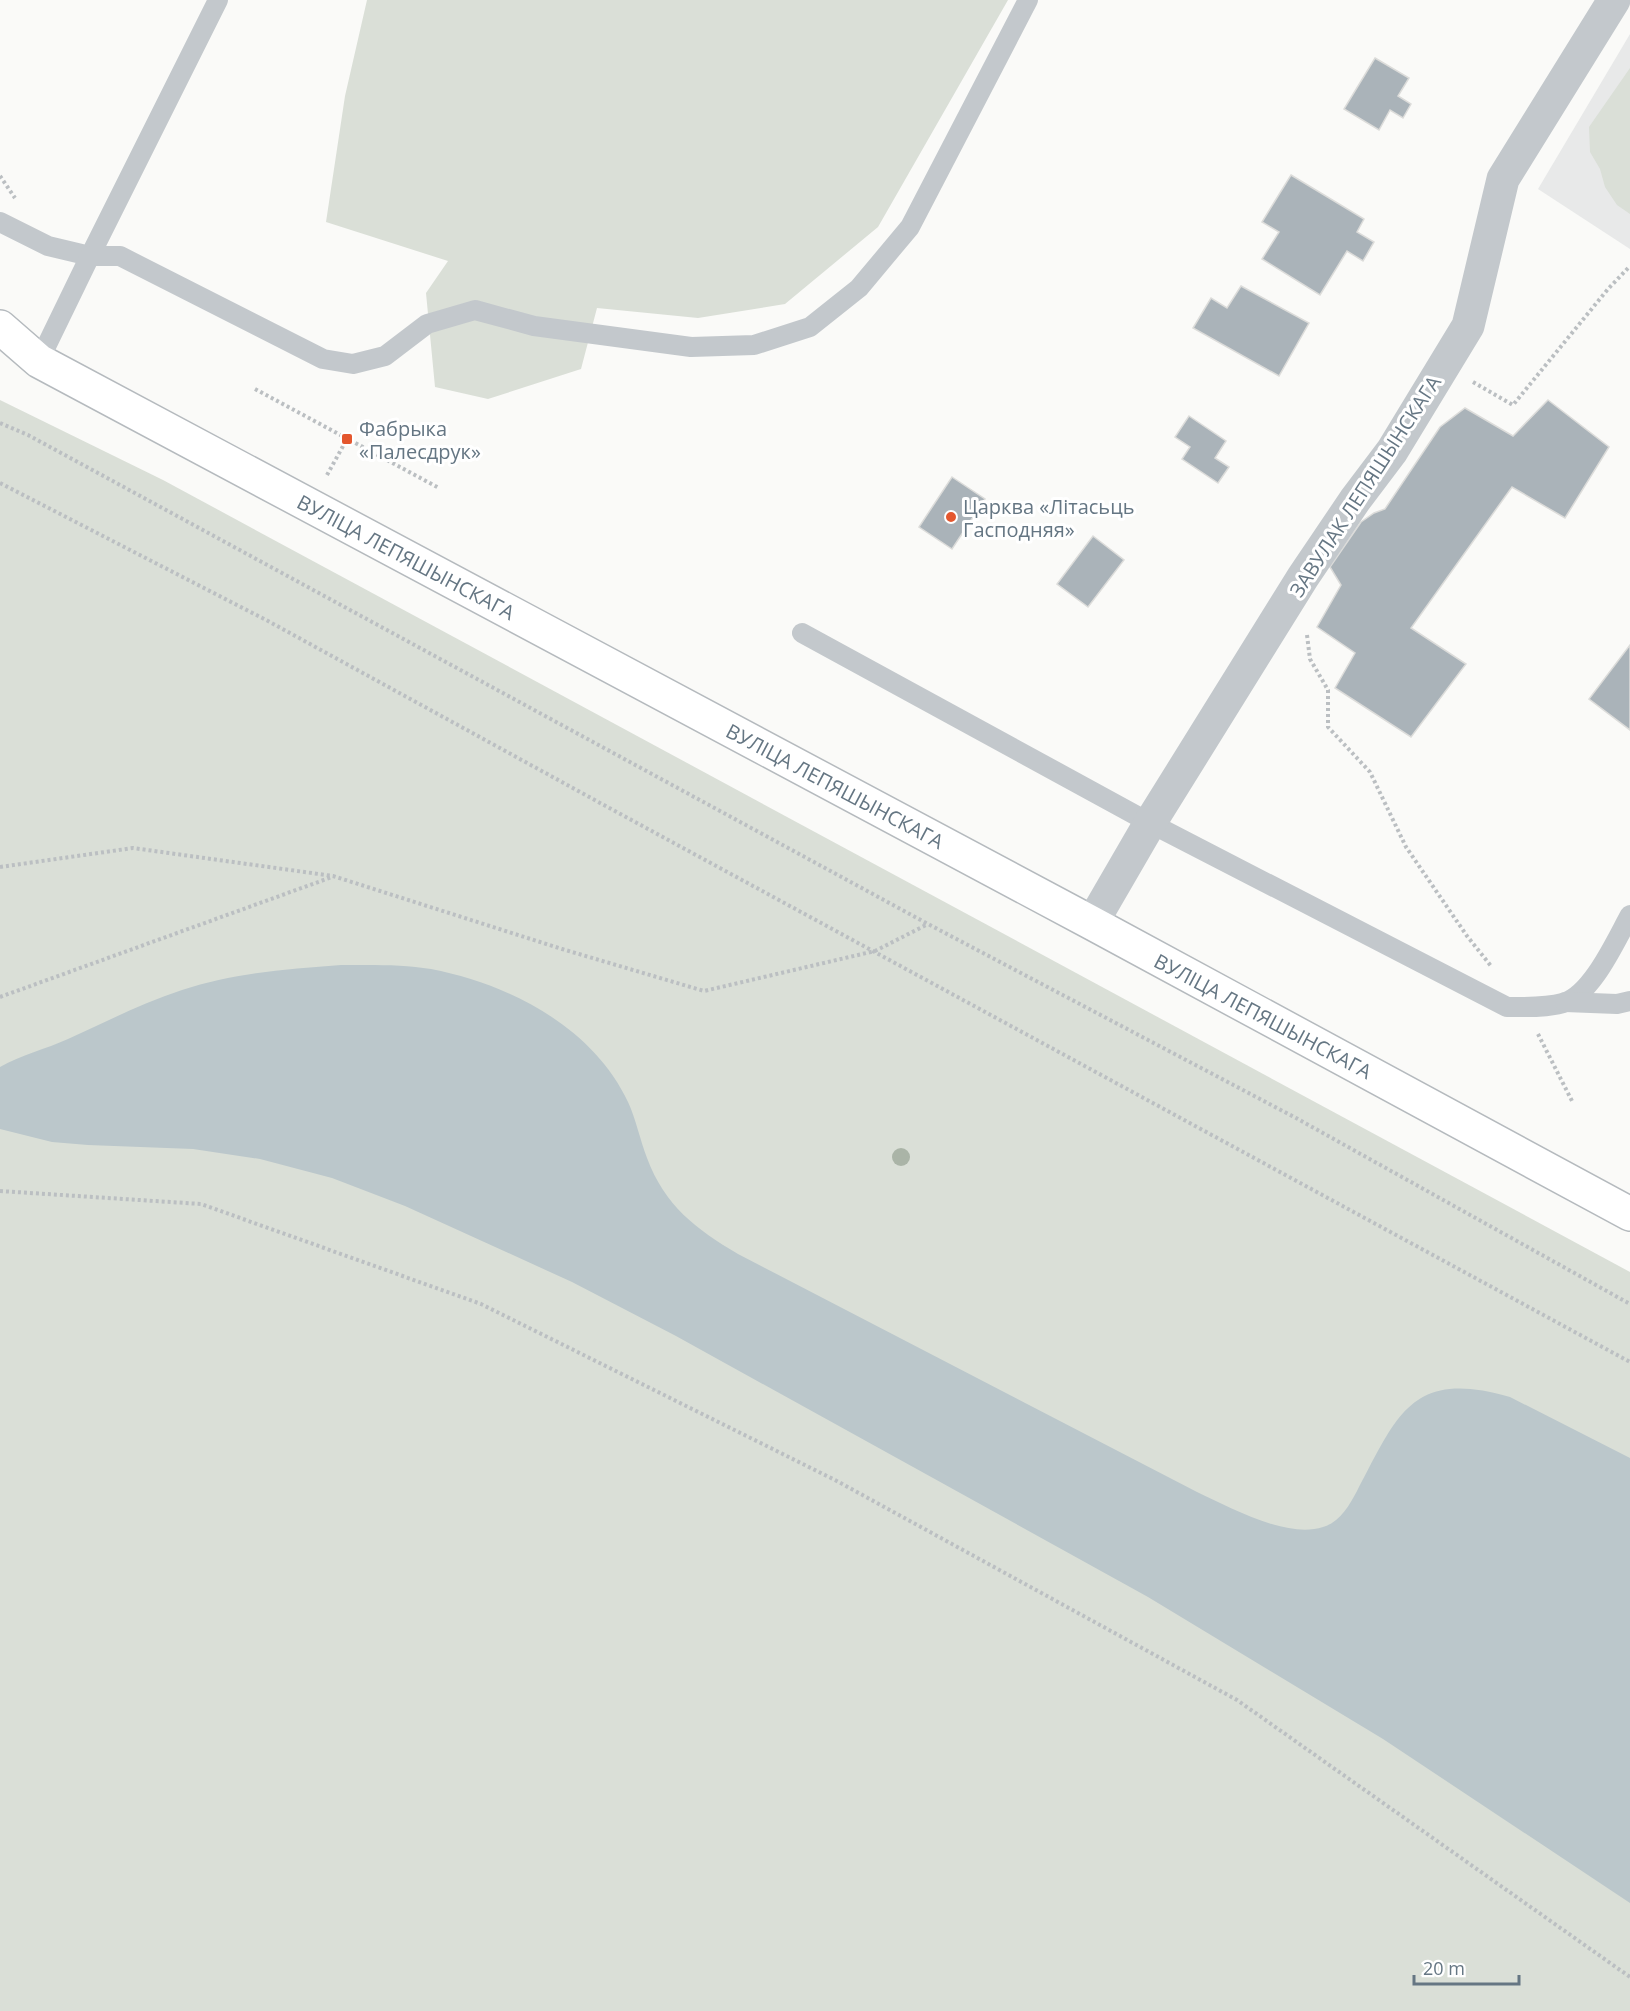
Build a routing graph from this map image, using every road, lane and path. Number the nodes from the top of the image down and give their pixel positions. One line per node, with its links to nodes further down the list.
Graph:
1 (218, 0): 5 (lane)
2 (1028, 0): 5 (lane)
3 (1614, 0): 10 (street, ЗАВУЛАК ЛЕПЯШЫНСКАГА)
4 (0, 222): 5 (lane)
5 (90, 256): 9 (lane)
6 (1630, 266): 10 (path)
7 (0, 327): 9 (main road, ВУЛІЦА ЛЕПЯШЫНСКАГА)
8 (0, 353): 9 (main road, ВУЛІЦА ЛЕПЯШЫНСКАГА)
9 (39, 361): 16 (main road, ВУЛІЦА ЛЕПЯШЫНСКАГА)
10 (1444, 365): 19 (street, ЗАВУЛАК ЛЕПЯШЫНСКАГА)
11 (255, 389): 13 (path)
12 (0, 423): 24 (path)
13 (346, 439): 15 (path); 16 (path)
14 (0, 483): 25 (path)
15 (439, 488)
16 (310, 506): 23 (main road, ВУЛІЦА ЛЕПЯШЫНСКАГА)
17 (1306, 627): 29 (path)
18 (802, 633): 19 (lane)
19 (1150, 823): 23 (street, ЗАВУЛАК ЛЕПЯШЫНСКАГА); 29 (lane)
20 (0, 867): 21 (path)
21 (333, 876): 25 (path); 26 (path)
22 (1630, 915): 28 (lane)
23 (1092, 923): 32 (main road, ВУЛІЦА ЛЕПЯШЫНСКАГА)
24 (928, 924): 25 (path); 33 (path)
25 (875, 951): 34 (path)
26 (0, 997)
27 (1630, 1001): 28 (lane)
28 (1565, 1002): 29 (lane)
29 (1524, 1007): 30 (path)
30 (1572, 1101)
31 (0, 1191): 35 (path)
32 (1630, 1214)
33 (1630, 1304)
34 (1630, 1362)
35 (1630, 1977)

